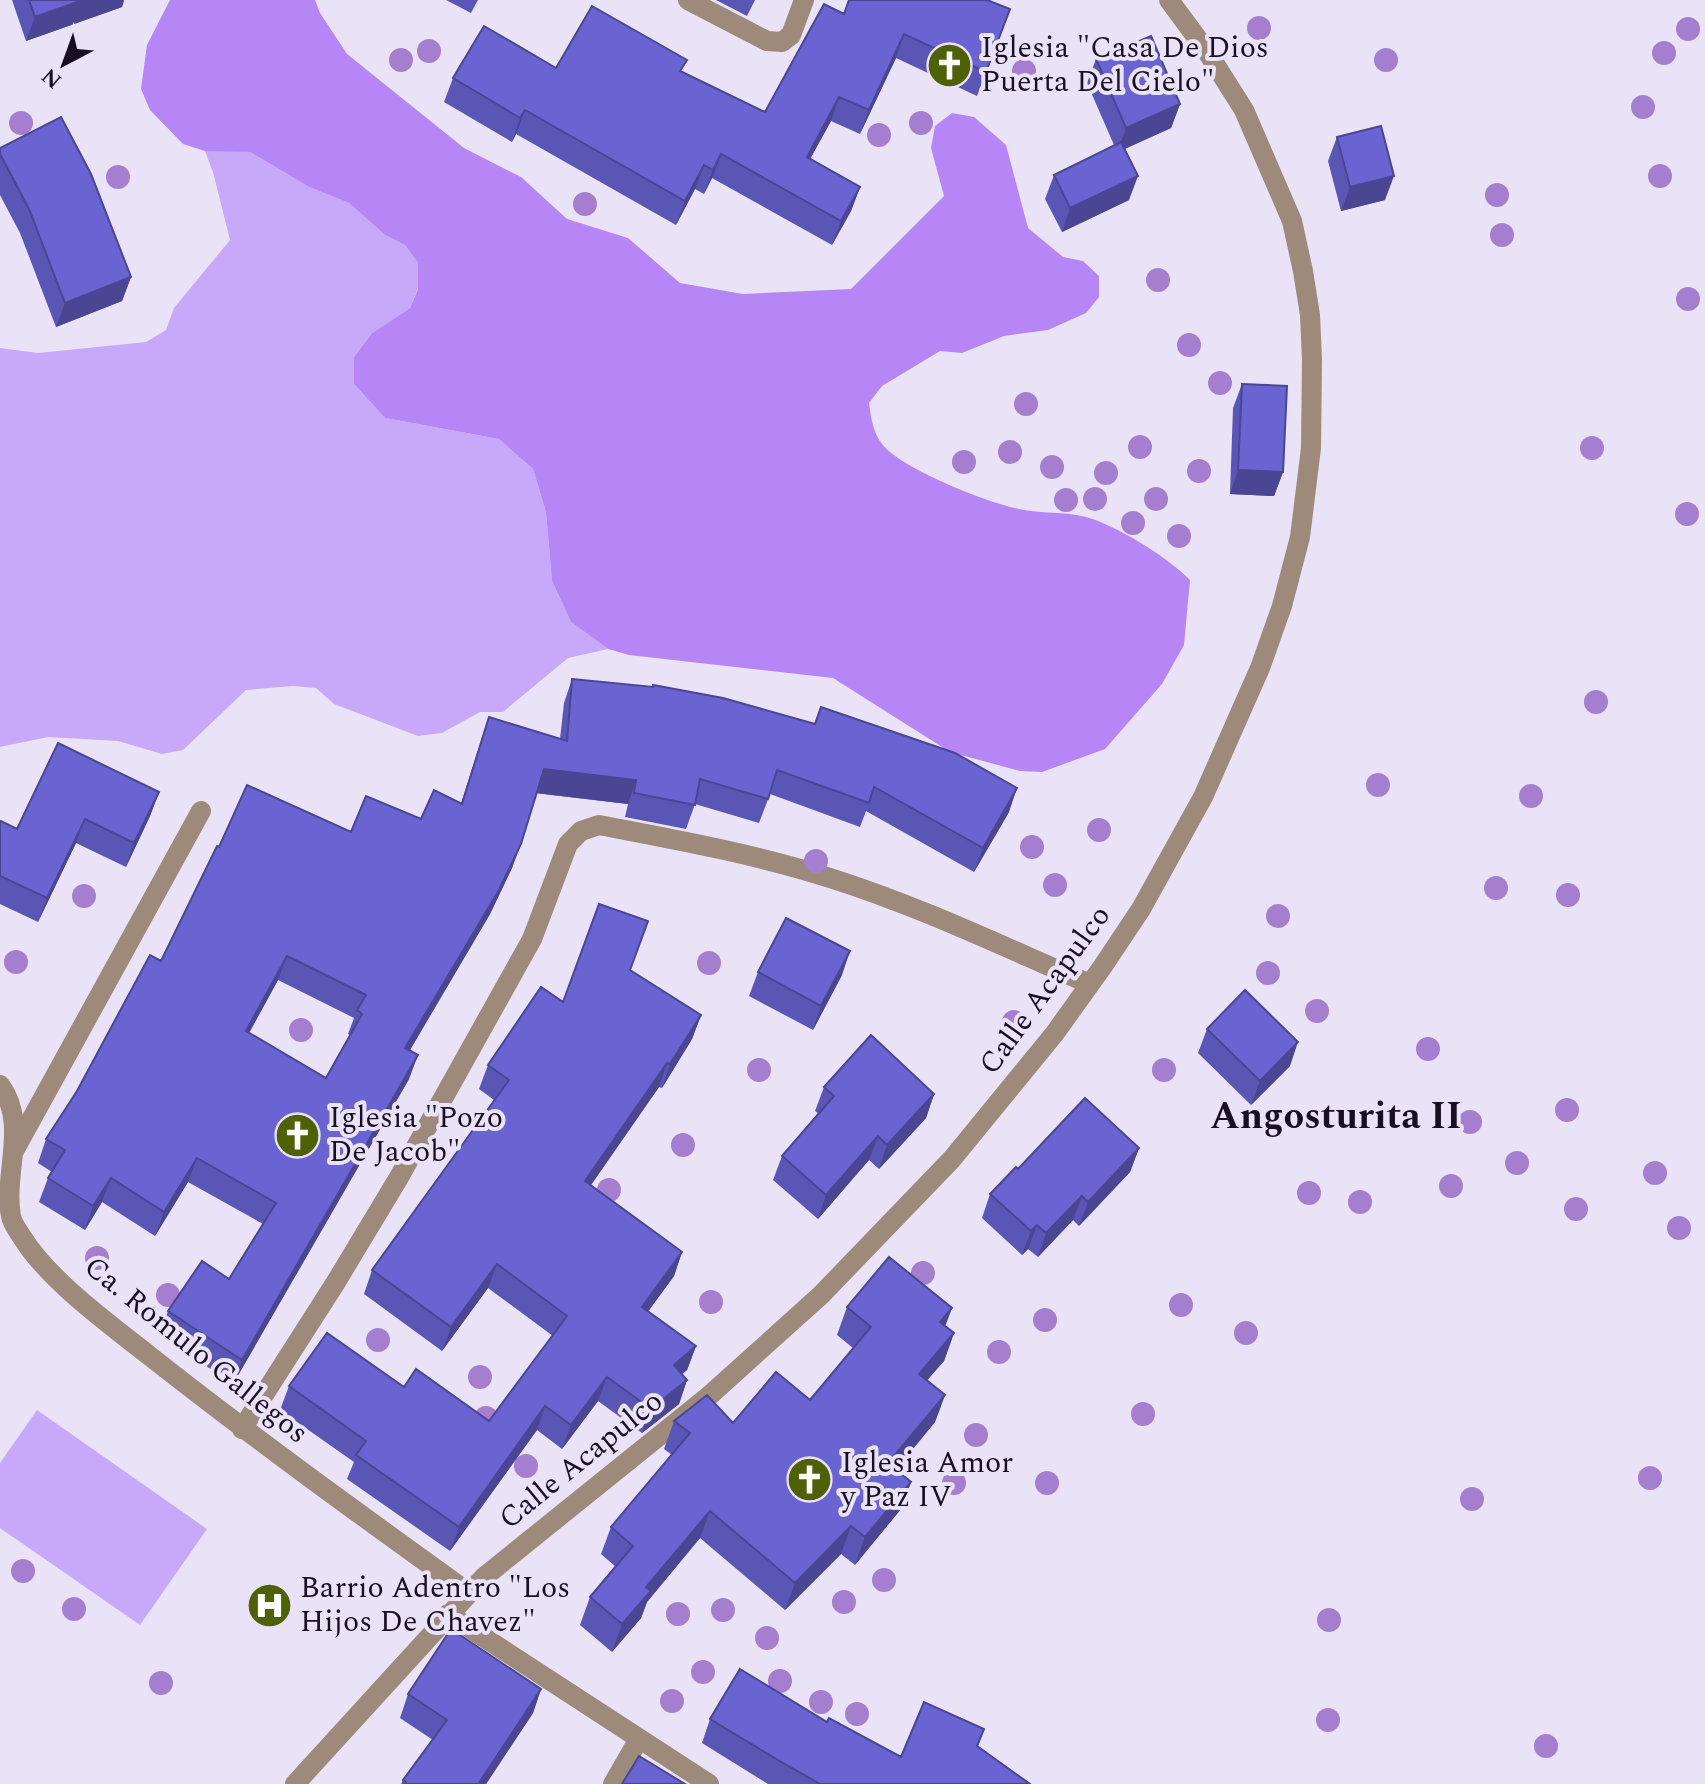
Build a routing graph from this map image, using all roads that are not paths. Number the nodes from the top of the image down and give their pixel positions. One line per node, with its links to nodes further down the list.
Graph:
1 (688, 0): 2 (street)
2 (804, 0)
3 (1169, 0): 5 (street, Calle Acapulco)
4 (201, 811): 7 (street)
5 (1090, 984): 8 (street); 9 (street, Calle Acapulco)
6 (0, 1085): 7 (street, Ca. Romulo Gallegos)
7 (14, 1151): 8 (street, Ca. Romulo Gallegos)
8 (242, 1429): 9 (street, Ca. Romulo Gallegos)
9 (469, 1593): 10 (street, Calle Acapulco)
10 (448, 1614): 11 (street); 12 (street, Calle Acapulco)
11 (639, 1739): 13 (street); 14 (street)
12 (295, 1784)
13 (613, 1784)
14 (709, 1784)

